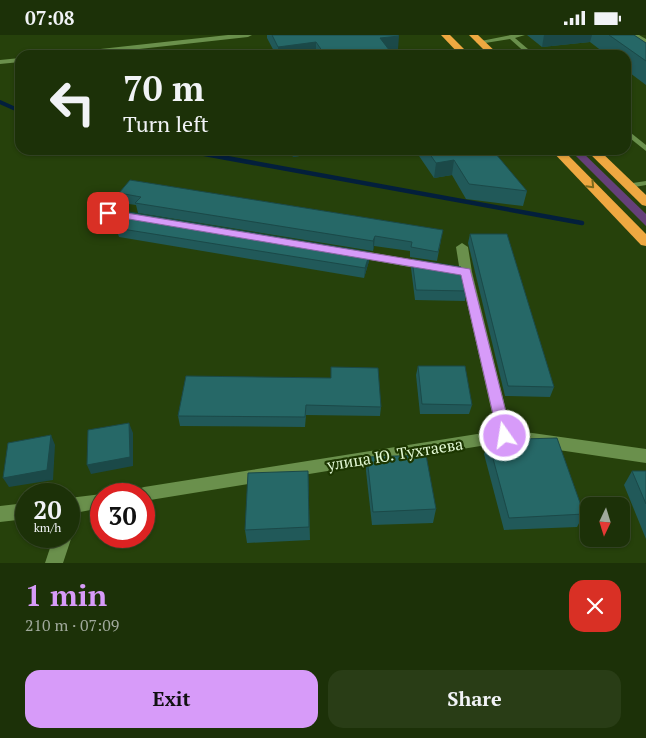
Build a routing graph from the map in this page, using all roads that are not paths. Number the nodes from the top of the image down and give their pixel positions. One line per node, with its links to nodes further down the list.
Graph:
1 (248, 35): 8 (street)
2 (445, 35): 9 (highway)
3 (522, 35): 5 (lane)
4 (635, 35): 7 (lane)
5 (511, 37): 6 (lane); 11 (lane)
6 (476, 38): 10 (highway)
7 (646, 42)
8 (110, 50)
9 (460, 50)
10 (489, 50)
11 (526, 50)
12 (15, 60): 13 (street)
13 (0, 62)
14 (631, 136): 15 (lane)
15 (646, 149)
16 (562, 155): 23 (highway, one-way to 23)
17 (597, 155): 19 (highway)
18 (646, 183): 19 (lane)
19 (630, 186): 20 (highway)
20 (646, 202)
21 (108, 213): 22 (street)
22 (157, 221)
23 (646, 242)
24 (462, 247): 27 (street)
25 (340, 251): 26 (street)
26 (437, 267)
27 (505, 436): 28 (street, улица Ю. Тухтаева); 29 (street, улица Ю. Тухтаева)
28 (646, 456)
29 (155, 492)
30 (15, 512): 31 (street)
31 (0, 514)
32 (59, 548): 33 (street)
33 (54, 563)

